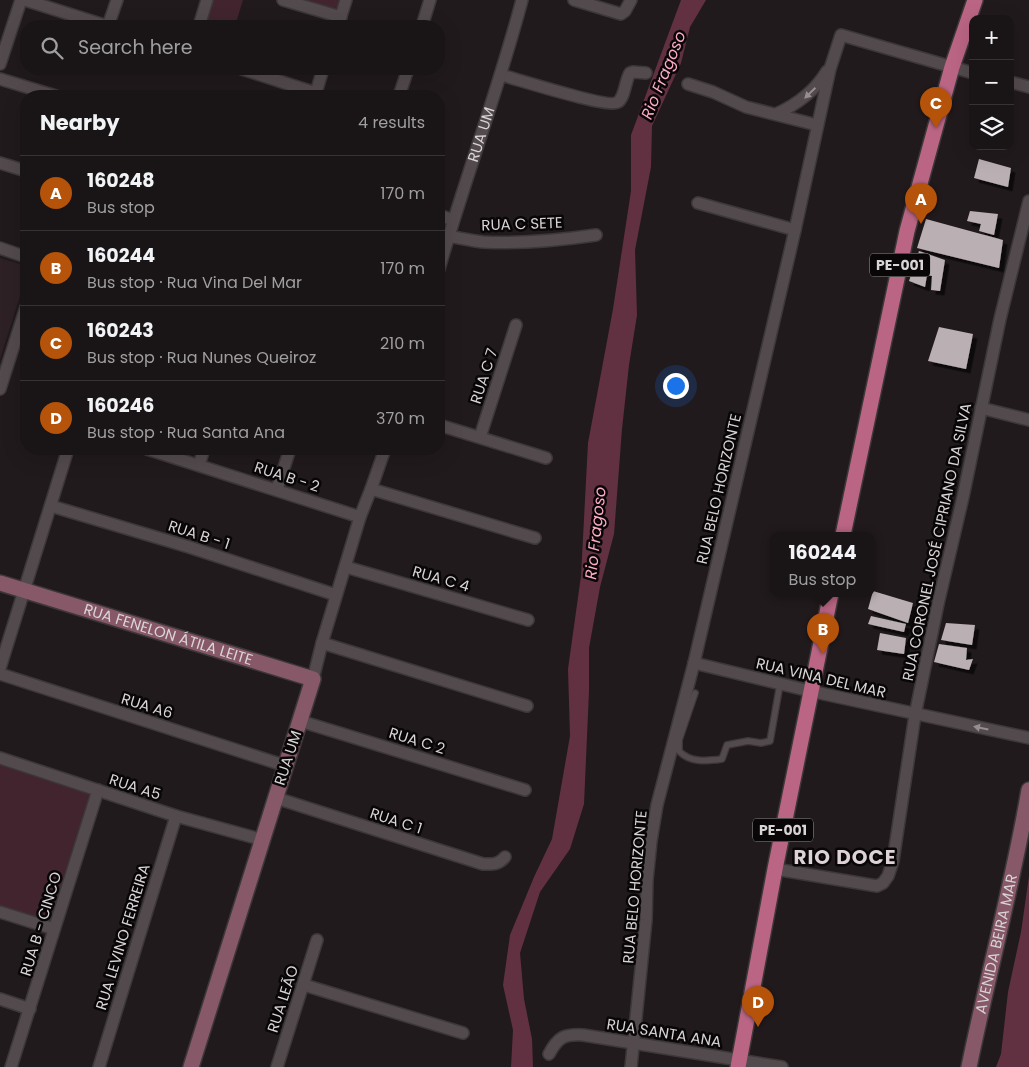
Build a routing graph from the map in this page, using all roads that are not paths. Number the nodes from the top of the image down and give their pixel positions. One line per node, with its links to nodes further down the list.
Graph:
1 (21, 0): 19 (street)
2 (25, 0): 12 (street)
3 (116, 0): 13 (street)
4 (207, 0): 14 (street)
5 (283, 0): 15 (street)
6 (346, 0): 16 (street)
7 (430, 0): 17 (street)
8 (522, 0): 26 (street, RUA UM)
9 (574, 0): 10 (street)
10 (631, 0)
11 (974, 0): 20 (main road, PE-001)
12 (89, 20)
13 (110, 20)
14 (200, 20)
15 (334, 20)
16 (340, 20)
17 (424, 20)
18 (833, 60): 20 (street, RUA BELO HORIZONTE); 35 (street, one-way to 35); 36 (street, RUA BELO HORIZONTE)
19 (0, 64)
20 (952, 67): 21 (street); 67 (main road, PE-001)
21 (969, 71)
22 (646, 73): 26 (street)
23 (259, 75): 32 (street)
24 (321, 75): 33 (street)
25 (406, 75): 34 (street)
26 (501, 75): 42 (street, RUA UM)
27 (0, 79): 31 (street)
28 (1014, 83): 30 (street)
29 (688, 84): 35 (street)
30 (1029, 87)
31 (36, 90)
32 (301, 90)
33 (317, 90)
34 (402, 90)
35 (776, 114): 36 (street)
36 (818, 125): 43 (street, RUA BELO HORIZONTE)
37 (0, 163): 38 (street)
38 (20, 169)
39 (1029, 201): 52 (street, RUA CORONEL JOSÉ CIPRIANO DA SILVA)
40 (698, 203): 43 (street)
41 (445, 217): 42 (street)
42 (453, 220): 45 (street, RUA UM)
43 (795, 230): 76 (street, RUA BELO HORIZONTE)
44 (596, 235): 45 (street, RUA C SETE)
45 (448, 236): 46 (street, RUA UM)
46 (445, 247)
47 (0, 248): 48 (street)
48 (20, 255)
49 (516, 325): 55 (street, RUA C 7)
50 (20, 326): 51 (street)
51 (0, 389)
52 (981, 408): 53 (street); 84 (street, RUA CORONEL JOSÉ CIPRIANO DA SILVA)
53 (1029, 420)
54 (445, 427): 55 (street)
55 (480, 437): 61 (street)
56 (66, 455): 65 (street)
57 (166, 455): 62 (street, RUA B - 2)
58 (202, 455): 62 (street)
59 (288, 455): 63 (street)
60 (382, 455): 64 (street, RUA UM)
61 (546, 458)
62 (198, 465): 63 (street, RUA B - 2)
63 (277, 489): 66 (street, RUA B - 2)
64 (371, 489): 66 (street, RUA UM); 68 (street)
65 (51, 506): 71 (street); 72 (street, RUA B - 1)
66 (360, 516): 69 (street, RUA UM)
67 (844, 532)
68 (535, 538)
69 (346, 566): 72 (street, RUA UM); 74 (street, RUA C 4)
70 (0, 583): 71 (street, RUA FENELON ÁTILA LEITE)
71 (24, 590): 77 (street); 79 (street, RUA FENELON ÁTILA LEITE)
72 (336, 595): 75 (street, RUA UM)
73 (830, 597): 81 (main road, PE-001)
74 (528, 620)
75 (322, 643): 79 (street, RUA UM); 83 (street)
76 (694, 663): 80 (street, RUA VINA DEL MAR); 104 (street, RUA BELO HORIZONTE)
77 (0, 668)
78 (0, 674): 88 (street, RUA A6)
79 (313, 679): 85 (street, RUA UM)
80 (780, 684): 81 (street, RUA VINA DEL MAR); 82 (lane)
81 (810, 692): 84 (street, RUA VINA DEL MAR); 96 (main road, PE-001)
82 (696, 693)
83 (527, 706)
84 (915, 714): 86 (street, RUA VINA DEL MAR, one-way to 84); 96 (street, RUA CORONEL JOSÉ CIPRIANO DA SILVA)
85 (300, 721): 88 (street, RUA UM); 90 (street, RUA C 2)
86 (1029, 738)
87 (0, 758): 89 (street, RUA A5)
88 (286, 766): 92 (street, RUA UM)
89 (98, 790): 93 (street, RUA A5); 98 (street, RUA B - CINCO)
90 (525, 790)
91 (1029, 790): 113 (street, AVENIDA BEIRA MAR)
92 (276, 798): 94 (street, RUA UM); 95 (street, RUA C 1)
93 (176, 816): 94 (street, RUA A5); 108 (street, RUA LEVINO FERREIRA)
94 (263, 840): 109 (street, RUA UM)
95 (505, 857)
96 (775, 869): 106 (main road, PE-001)
97 (0, 912): 98 (street)
98 (54, 929): 102 (street, RUA B - CINCO)
99 (318, 940): 100 (street, RUA LEÃO)
100 (304, 985): 103 (street); 110 (street, RUA LEÃO)
101 (0, 1000): 102 (street)
102 (30, 1009): 107 (street, RUA B - CINCO)
103 (463, 1033)
104 (634, 1042): 105 (street, RUA SANTA ANA); 106 (street, RUA SANTA ANA); 111 (street, RUA BELO HORIZONTE)
105 (549, 1054)
106 (738, 1064): 112 (street, RUA SANTA ANA)
107 (11, 1067)
108 (99, 1067)
109 (191, 1067)
110 (277, 1067)
111 (631, 1067)
112 (782, 1067)
113 (969, 1067)

